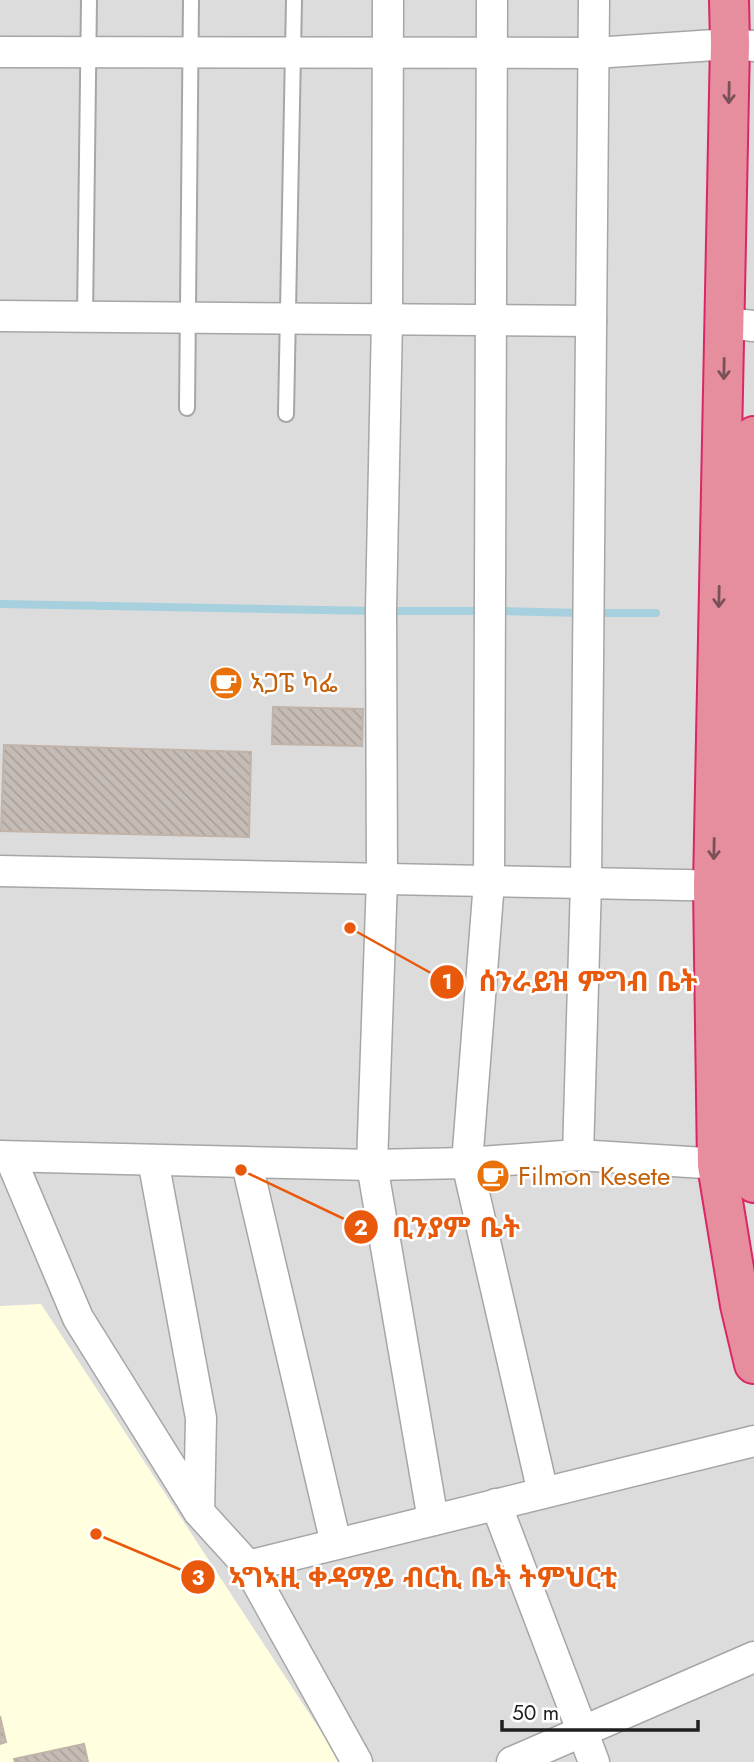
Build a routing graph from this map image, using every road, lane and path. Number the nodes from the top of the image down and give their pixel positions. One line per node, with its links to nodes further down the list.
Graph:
1 (89, 0): 10 (lane)
2 (191, 0): 11 (lane)
3 (294, 0): 12 (lane)
4 (387, 0): 13 (street)
5 (492, 0): 14 (street)
6 (594, 0): 15 (street)
7 (729, 0): 8 (highway)
8 (742, 45): 15 (street); 23 (highway, one-way to 23)
9 (0, 52): 10 (street)
10 (89, 52): 11 (street); 17 (lane)
11 (190, 52): 12 (street); 18 (lane)
12 (293, 52): 13 (street); 19 (lane)
13 (387, 53): 14 (street); 20 (street)
14 (492, 53): 15 (street); 21 (street)
15 (594, 53): 22 (street)
16 (0, 316): 17 (street)
17 (85, 317): 18 (street)
18 (187, 318): 19 (street); 24 (lane)
19 (288, 319): 20 (street); 25 (lane)
20 (387, 320): 21 (street); 29 (street)
21 (492, 321): 22 (street); 30 (street)
22 (591, 321): 31 (street)
23 (739, 324): 27 (highway, one-way to 27)
24 (187, 408)
25 (286, 414)
26 (754, 436): 27 (highway)
27 (730, 810): 32 (highway)
28 (0, 871): 29 (street)
29 (382, 879): 30 (street); 38 (street)
30 (489, 882): 31 (street); 36 (street)
31 (586, 883): 32 (street); 33 (street)
32 (737, 886): 39 (highway)
33 (578, 1155): 36 (street); 39 (street)
34 (5, 1157): 35 (street); 44 (street)
35 (153, 1160): 37 (street); 44 (street)
36 (467, 1163): 38 (street); 42 (street)
37 (247, 1164): 38 (street); 46 (street)
38 (372, 1165): 45 (street)
39 (744, 1170): 40 (highway)
40 (754, 1364)
41 (754, 1441): 42 (street)
42 (543, 1493): 43 (street)
43 (496, 1504): 45 (street); 49 (street)
44 (199, 1512): 47 (street)
45 (433, 1520): 46 (street)
46 (336, 1544): 47 (street)
47 (248, 1566): 50 (street)
48 (754, 1657): 49 (street)
49 (583, 1731): 51 (street); 52 (street)
50 (357, 1762)
51 (512, 1762)
52 (594, 1762)

